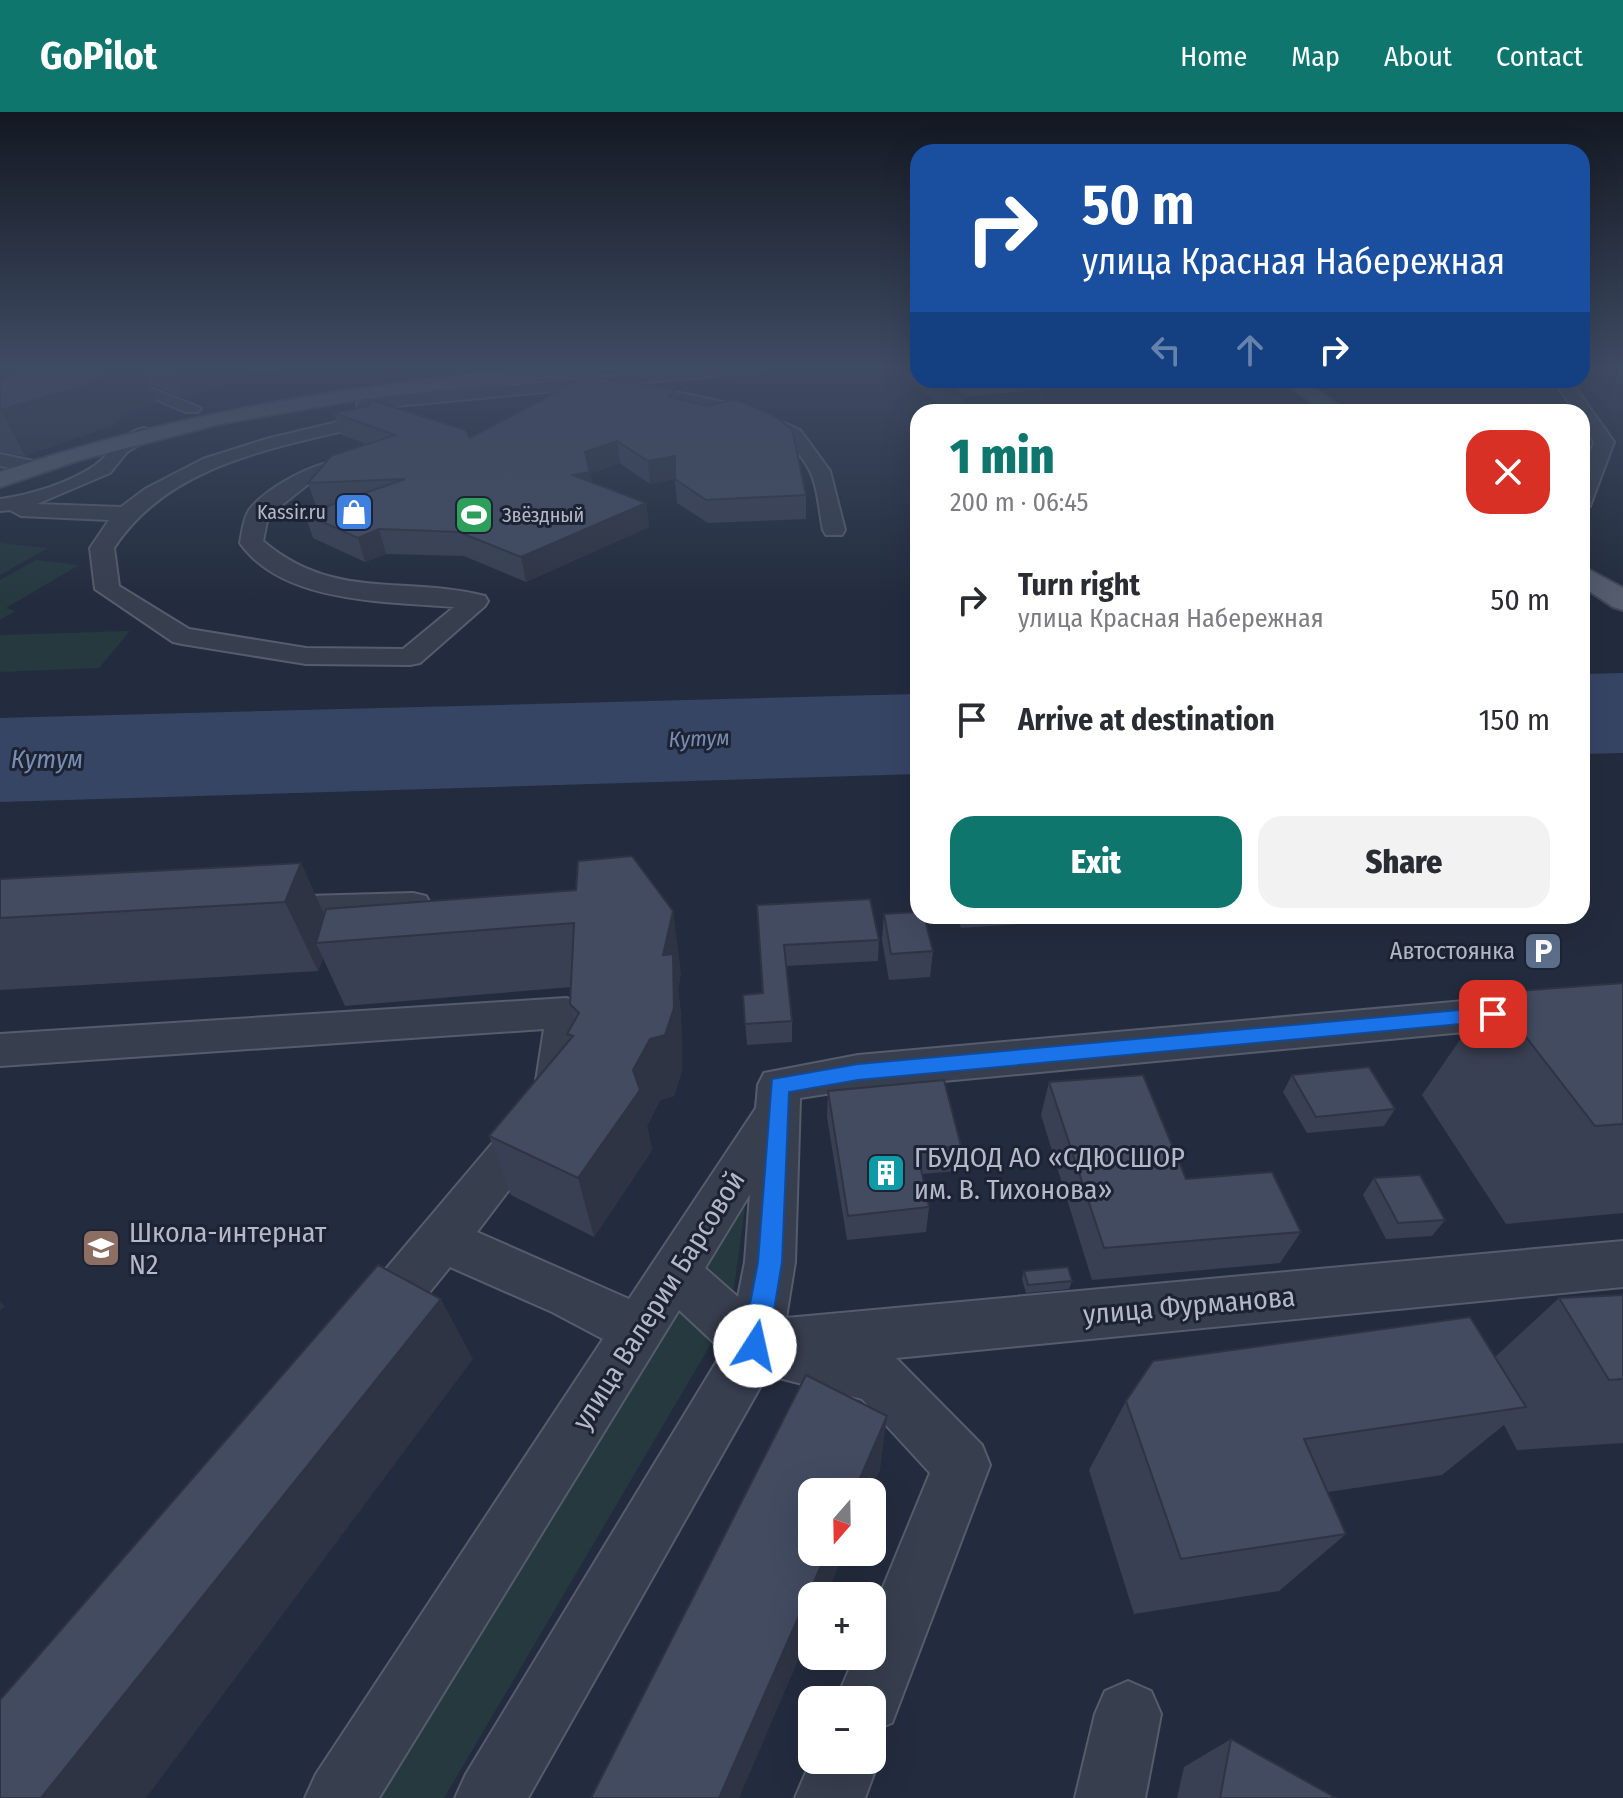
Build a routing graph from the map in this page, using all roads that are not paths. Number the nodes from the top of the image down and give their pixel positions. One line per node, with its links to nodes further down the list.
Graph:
1 (105, 446): 7 (main road)
2 (124, 446): 11 (street)
3 (264, 446): 12 (street)
4 (802, 446): 13 (street)
5 (1603, 446): 10 (street)
6 (0, 460): 7 (street)
7 (36, 467): 9 (main road)
8 (334, 467): 12 (street)
9 (0, 480)
10 (1590, 480)
11 (0, 507): 12 (street)
12 (126, 514)
13 (834, 530)
14 (1590, 579): 15 (main road)
15 (1623, 601)
16 (443, 904): 17 (street)
17 (237, 910)
18 (1623, 1002): 19 (street)
19 (1557, 1008): 20 (street); 22 (street)
20 (1585, 1042)
21 (0, 1050): 23 (street)
22 (775, 1115): 25 (street, улица Валерии Барсовой); 27 (street, улица Валерии Барсовой)
23 (442, 1240): 26 (street); 28 (street)
24 (1623, 1264): 27 (street, улица Фурманова)
25 (675, 1273): 26 (street, улица Валерии Барсовой); 27 (street)
26 (639, 1331): 32 (street, улица Валерии Барсовой)
27 (755, 1346): 29 (street); 33 (street, улица Валерии Барсовой)
28 (341, 1361)
29 (875, 1686)
30 (1128, 1714): 35 (street)
31 (839, 1774): 34 (street)
32 (340, 1798)
33 (490, 1798)
34 (830, 1798)
35 (1110, 1798)

